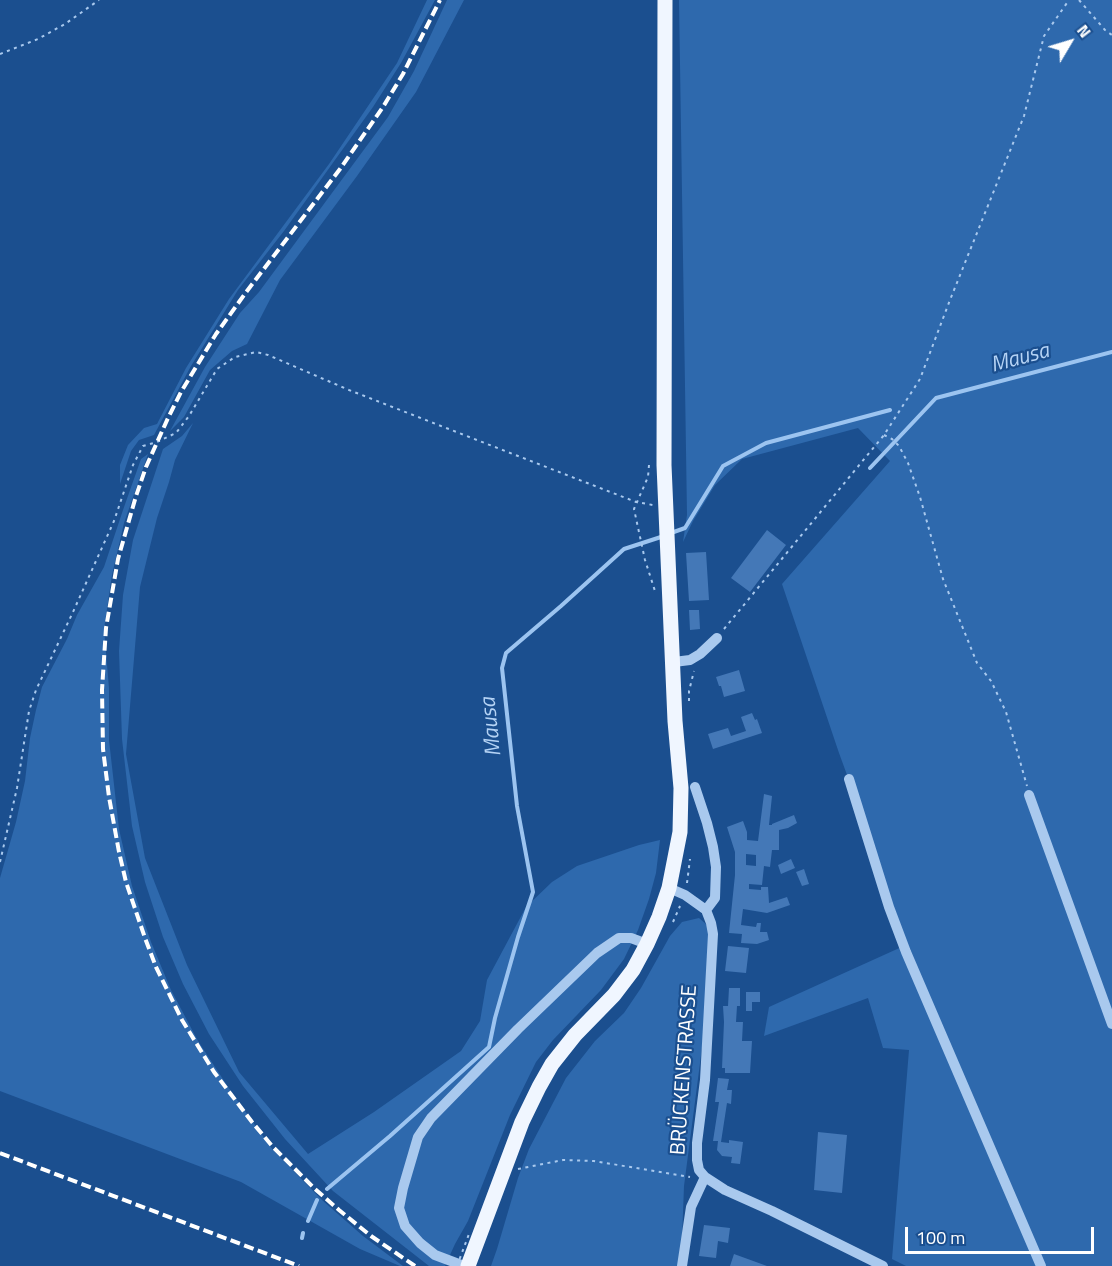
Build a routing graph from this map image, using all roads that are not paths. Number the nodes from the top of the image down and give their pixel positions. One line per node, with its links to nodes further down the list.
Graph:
1 (665, 0): 3 (main road)
2 (717, 638): 3 (street)
3 (674, 662): 7 (main road)
4 (849, 779): 15 (street)
5 (695, 787): 8 (street)
6 (1029, 795): 10 (street)
7 (669, 888): 8 (street); 9 (main road)
8 (705, 910): 11 (street, BRÜCKENSTRASSE)
9 (647, 944): 12 (main road); 12 (street)
10 (1112, 1024)
11 (705, 1177): 13 (street); 14 (street, BRÜCKENSTRASSE)
12 (466, 1266)
13 (682, 1266)
14 (883, 1266)
15 (1041, 1266)

